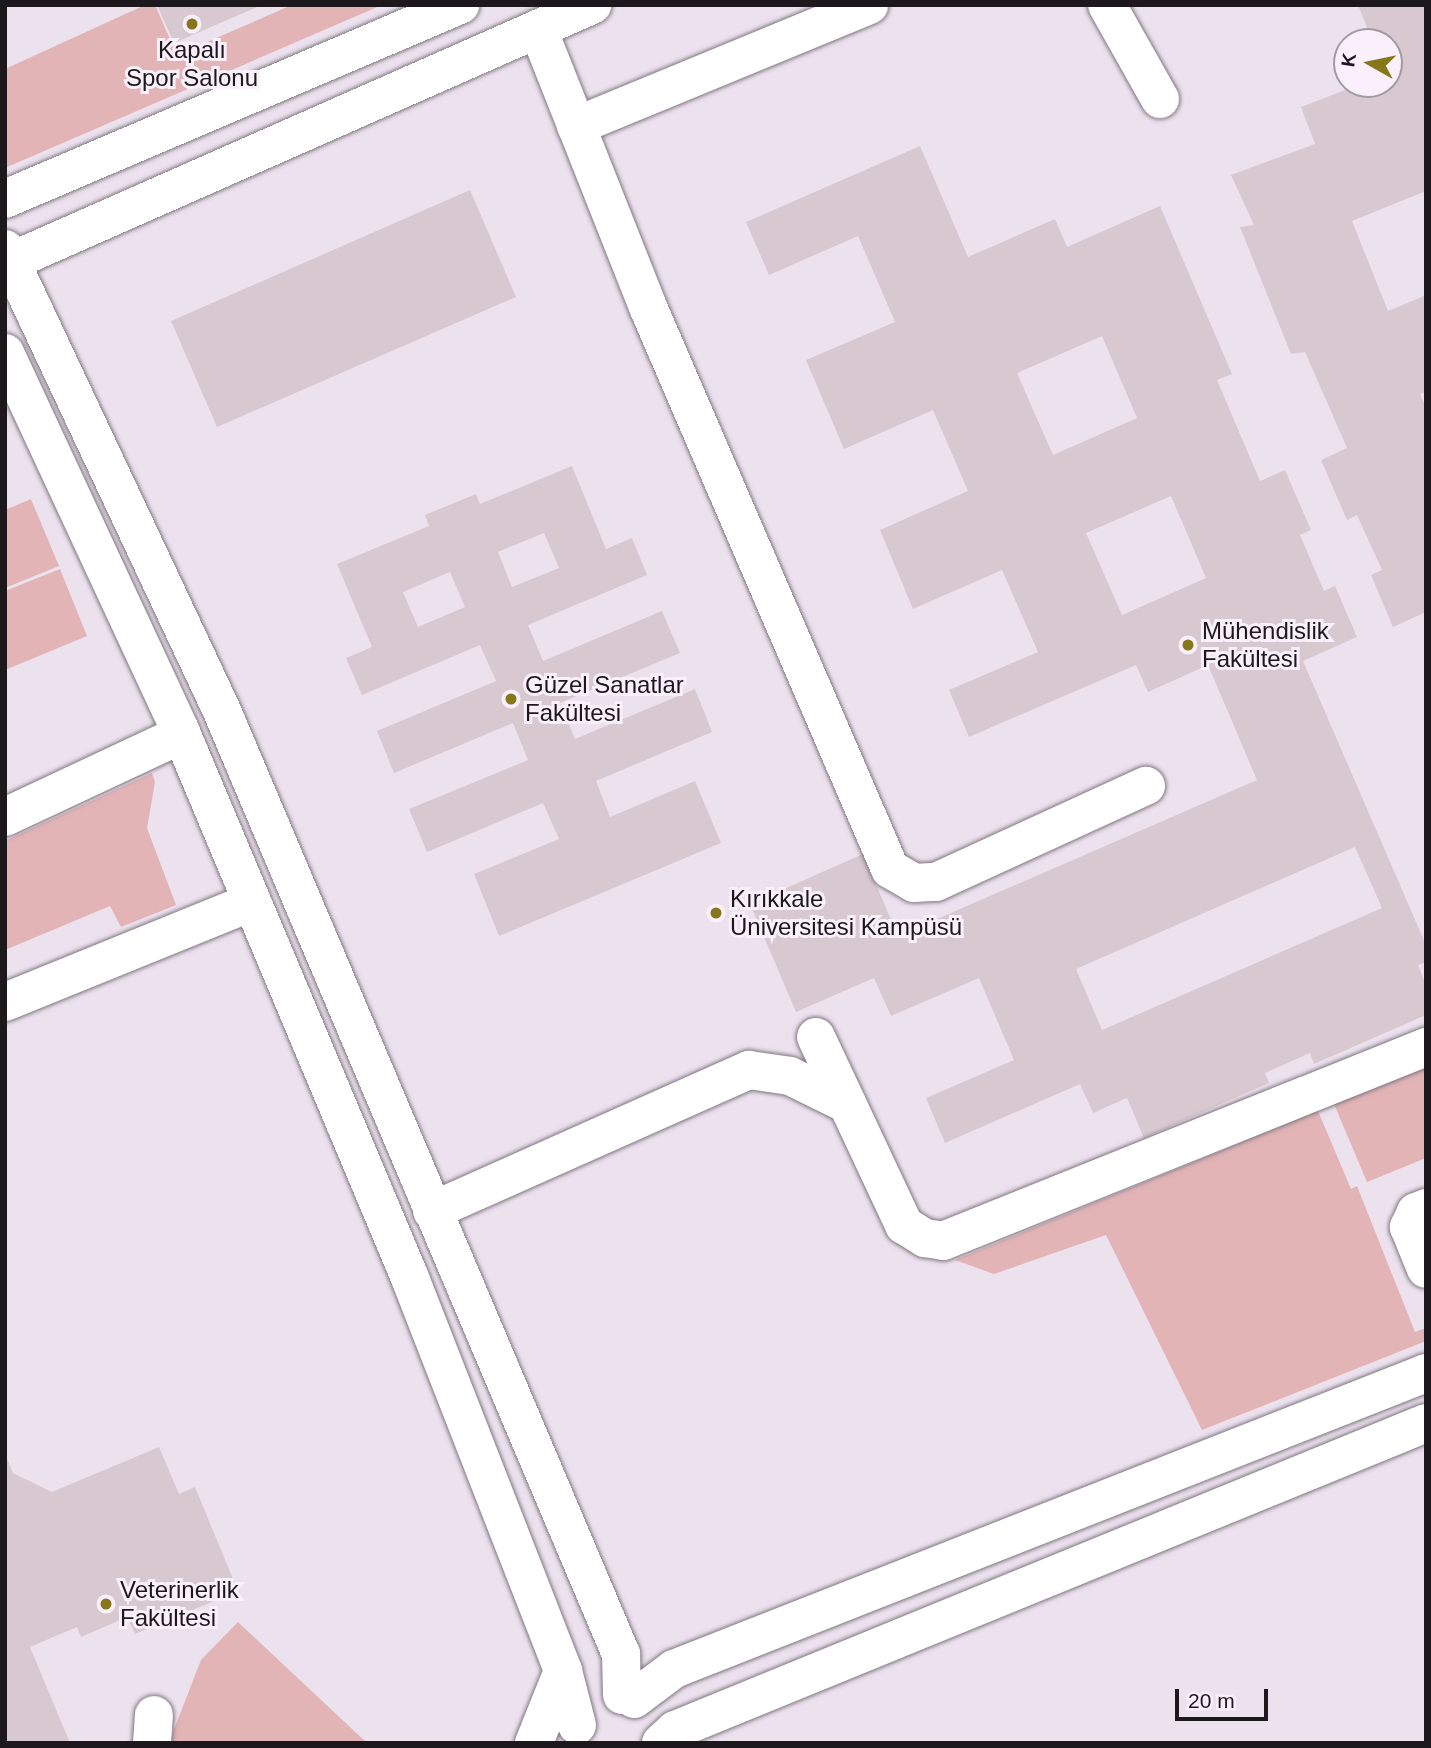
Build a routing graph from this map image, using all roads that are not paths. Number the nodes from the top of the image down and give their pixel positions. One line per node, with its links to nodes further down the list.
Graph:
1 (460, 5): 8 (street)
2 (592, 5): 5 (street)
3 (869, 5): 7 (street)
4 (1107, 5): 6 (street)
5 (537, 29): 7 (street); 9 (street)
6 (1160, 99)
7 (576, 126): 12 (street)
8 (5, 199)
9 (7, 258): 20 (street)
10 (5, 353): 11 (street)
11 (182, 734): 13 (street); 14 (street)
12 (1146, 786)
13 (5, 817)
14 (251, 902): 15 (street); 26 (street)
15 (5, 1002)
16 (816, 1037): 18 (street)
17 (1426, 1047): 18 (street)
18 (847, 1104): 20 (street)
19 (1426, 1208): 21 (street)
20 (432, 1212): 24 (street)
21 (1426, 1269)
22 (1426, 1373): 25 (street)
23 (1426, 1423): 31 (street)
24 (621, 1654): 25 (street); 27 (street)
25 (674, 1669): 27 (street)
26 (563, 1671): 28 (street); 29 (street)
27 (628, 1697): 28 (street); 30 (street)
28 (574, 1737)
29 (534, 1743)
30 (652, 1743)
31 (661, 1743)

